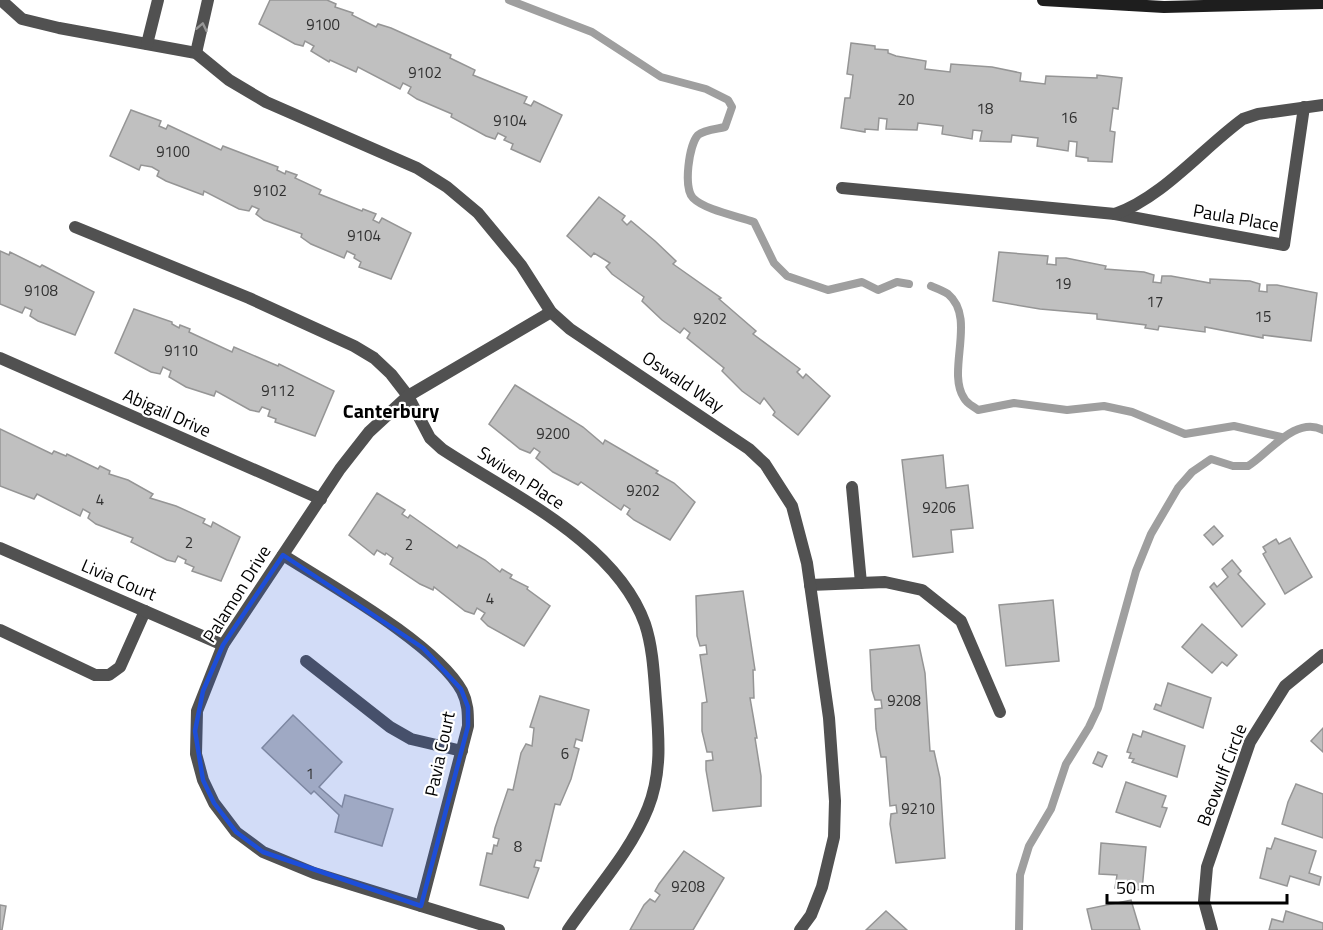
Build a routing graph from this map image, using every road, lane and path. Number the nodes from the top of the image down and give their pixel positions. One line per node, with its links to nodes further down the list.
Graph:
1 (1, 0): 6 (street, Oswald Way)
2 (158, 0): 6 (street)
3 (208, 0): 7 (street, one-way to 3)
4 (1044, 0): 5 (street)
5 (1323, 3)
6 (147, 44): 7 (street, Oswald Way)
7 (196, 53): 13 (street, Oswald Way)
8 (1323, 105): 9 (street)
9 (1304, 107): 11 (street); 11 (street, Paula Place)
10 (842, 188): 11 (street, Paula Place)
11 (1115, 214)
12 (75, 227): 15 (street, Swiven Place)
13 (551, 312): 15 (street, Palamon Drive); 21 (street, Oswald Way)
14 (0, 358): 17 (street, Abigail Drive)
15 (408, 396): 17 (street, Palamon Drive); 31 (street, Swiven Place)
16 (852, 487): 20 (street)
17 (321, 498): 19 (street, Palamon Drive)
18 (0, 548): 22 (street, Livia Court)
19 (283, 555): 24 (street, Palamon Drive); 28 (street, Pavia Court)
20 (861, 583): 21 (street); 27 (street)
21 (810, 585): 32 (street, Oswald Way)
22 (145, 611): 23 (street); 24 (street, Livia Court)
23 (0, 630)
24 (223, 645): 29 (street, Palamon Drive)
25 (1323, 655): 33 (street, Beowulf Circle)
26 (306, 661): 28 (street)
27 (1000, 712)
28 (462, 751): 29 (street, Pavia Court)
29 (421, 906): 30 (street, Palamon Drive)
30 (499, 930)
31 (568, 930)
32 (800, 930)
33 (1212, 930)

